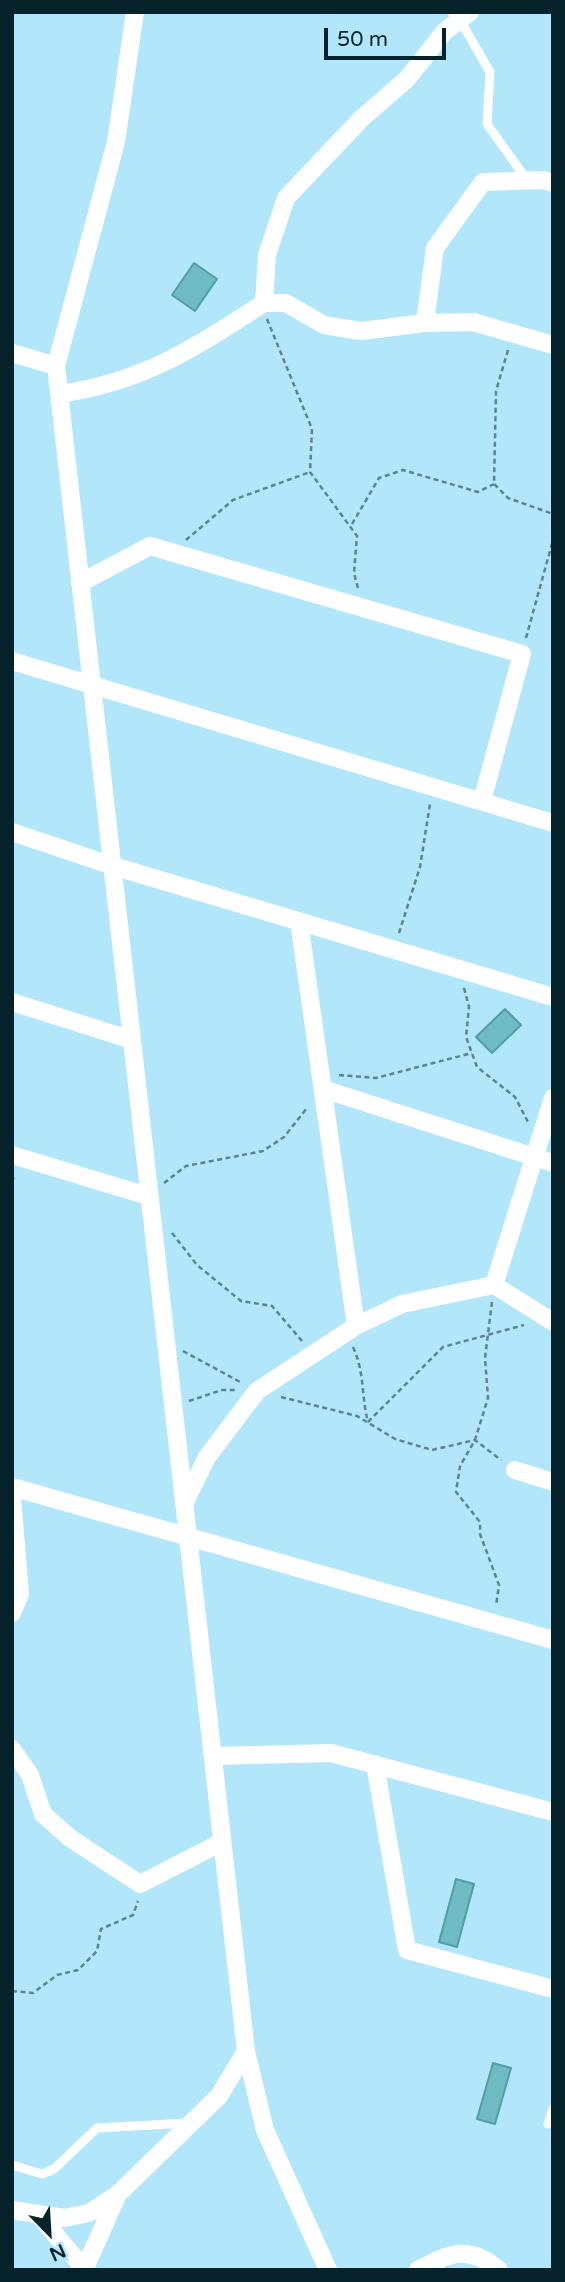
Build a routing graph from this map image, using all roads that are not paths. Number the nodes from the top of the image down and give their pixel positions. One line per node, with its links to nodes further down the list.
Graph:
1 (135, 12): 9 (street)
2 (461, 15): 3 (lane); 5 (street)
3 (527, 180): 4 (street); 6 (street)
4 (553, 183)
5 (264, 303): 6 (street); 10 (street)
6 (425, 323): 7 (street)
7 (553, 345)
8 (12, 353): 9 (street)
9 (56, 366): 10 (street)
10 (59, 394): 11 (street)
11 (80, 583): 13 (street); 14 (street)
12 (12, 661): 13 (street)
13 (92, 686): 14 (street); 17 (street)
14 (482, 801): 15 (street)
15 (553, 823)
16 (12, 832): 17 (street)
17 (113, 866): 18 (street); 21 (street)
18 (299, 921): 19 (street); 22 (street)
19 (553, 997)
20 (12, 1002): 21 (street)
21 (132, 1040): 27 (street)
22 (322, 1081): 24 (street); 30 (street)
23 (553, 1098): 24 (street)
24 (537, 1150): 26 (street); 28 (street)
25 (12, 1155): 27 (street)
26 (553, 1163)
27 (149, 1200): 35 (street)
28 (494, 1285): 29 (street); 30 (street)
29 (552, 1322)
30 (352, 1329): 35 (street)
31 (515, 1470): 32 (street)
32 (553, 1482)
33 (12, 1487): 36 (street)
34 (12, 1498): 37 (street)
35 (184, 1504): 36 (street)
36 (188, 1536): 38 (street); 40 (street)
37 (12, 1613)
38 (553, 1640)
39 (12, 1749): 43 (street)
40 (212, 1756): 41 (street); 43 (street)
41 (375, 1764): 42 (street); 44 (street)
42 (553, 1812)
43 (222, 1842): 45 (street)
44 (553, 1989)
45 (246, 2052): 47 (street); 53 (street)
46 (553, 2109): 48 (lane)
47 (191, 2123): 49 (lane); 50 (street)
48 (548, 2124)
49 (12, 2165)
50 (118, 2194): 52 (street); 54 (street)
51 (12, 2210): 52 (street)
52 (38, 2214): 54 (street)
53 (322, 2265)
54 (85, 2269)
55 (418, 2270): 56 (street)
56 (499, 2270)

